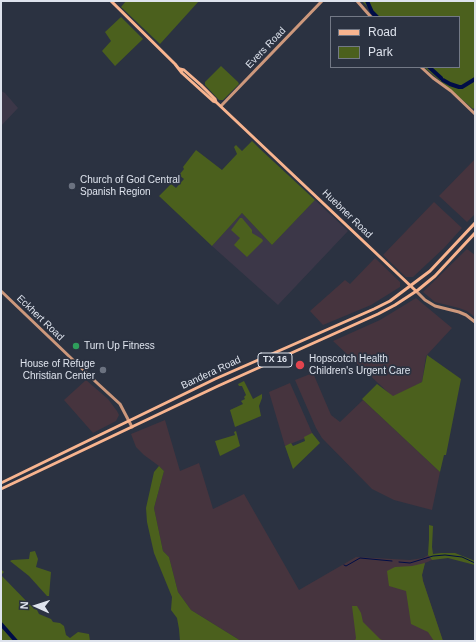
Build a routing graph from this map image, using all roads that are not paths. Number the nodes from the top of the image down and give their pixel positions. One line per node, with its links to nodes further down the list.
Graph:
1 (111, 1): 6 (main road, Huebner Road)
2 (322, 1): 6 (main road, Evers Road)
3 (357, 1): 4 (main road)
4 (370, 16)
5 (422, 68): 7 (main road)
6 (221, 106): 10 (main road, Huebner Road)
7 (475, 114)
8 (475, 223): 10 (main road, Bandera Road / TX 16)
9 (475, 233): 12 (main road, Bandera Road / TX 16)
10 (411, 286): 12 (main road, Huebner Road); 13 (main road, Bandera Road / TX 16)
11 (1, 291): 16 (main road, Eckhert Road)
12 (416, 291): 14 (main road, Huebner Road); 15 (main road, Bandera Road / TX 16)
13 (353, 319): 15 (main road); 16 (main road, Bandera Road / TX 16)
14 (475, 322)
15 (355, 324): 17 (main road, Bandera Road / TX 16)
16 (130, 420): 17 (main road, Eckhert Road); 18 (main road, Bandera Road / TX 16)
17 (132, 427): 19 (main road, Bandera Road / TX 16)
18 (20, 474): 19 (main road); 20 (main road, Bandera Road / TX 16)
19 (23, 479): 21 (main road, Bandera Road / TX 16)
20 (1, 483)
21 (1, 489)

